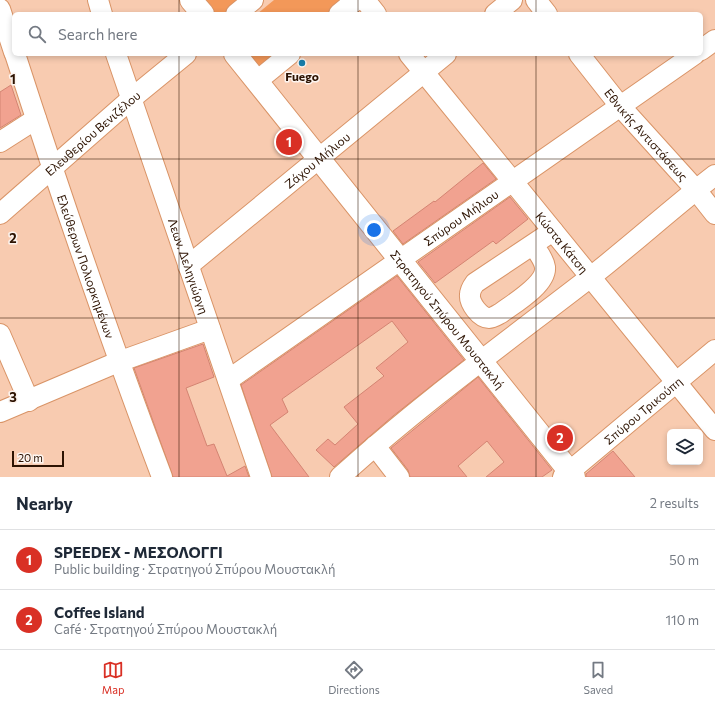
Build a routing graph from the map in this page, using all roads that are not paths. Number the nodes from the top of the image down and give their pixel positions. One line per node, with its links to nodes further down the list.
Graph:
1 (98, 0): 8 (street)
2 (191, 0): 9 (main road)
3 (253, 0): 10 (street)
4 (356, 0): 11 (street)
5 (365, 0): 12 (street)
6 (512, 0): 13 (street)
7 (536, 0): 14 (street)
8 (101, 12)
9 (200, 12)
10 (238, 12)
11 (341, 12)
12 (374, 12)
13 (497, 12)
14 (546, 12)
15 (2, 20): 17 (street, Ελεύθερων Πολιορκημένων)
16 (715, 40): 18 (street)
17 (12, 48)
18 (703, 49)
19 (15, 56): 32 (street, Ελεύθερων Πολιορκημένων)
20 (117, 56): 30 (street, Λεων. Δεληγιώργη)
21 (184, 56): 30 (street, Ελευθερίου Βενιζέλου)
22 (237, 56): 29 (main road, Στρατηγού Σπύρου Μουστακλή)
23 (288, 56): 29 (street)
24 (411, 56): 28 (street, Κώστα Κάτση)
25 (444, 56): 28 (street, Ζάχου Μήλιου)
26 (581, 56): 31 (street, Εθνικής Αντιστάσεως)
27 (692, 56): 31 (street, Σπύρου Μήλιου)
28 (424, 72): 34 (street, Ζάχου Μήλιου); 37 (street, Κώστα Κάτση)
29 (257, 81): 34 (main road, Στρατηγού Σπύρου Μουστακλή)
30 (131, 99): 35 (street, Ελευθερίου Βενιζέλου); 44 (street, Λεων. Δεληγιώργη)
31 (620, 106): 37 (street, Σπύρου Μήλιου); 38 (street, Εθνικής Αντιστάσεως)
32 (36, 119): 33 (street); 35 (street, Ελεύθερων Πολιορκημένων)
33 (0, 142)
34 (318, 159): 43 (main road, Στρατηγού Σπύρου Μουστακλή); 44 (street, Ζάχου Μήλιου)
35 (52, 169): 39 (street, Ελευθερίου Βενιζέλου); 50 (street, Ελεύθερων Πολιορκημένων)
36 (715, 175): 38 (street)
37 (512, 182): 41 (street, Κώστα Κάτση); 43 (street, Σπύρου Μήλιου)
38 (696, 190): 40 (street, Εθνικής Αντιστάσεως); 45 (street)
39 (0, 214)
40 (715, 214)
41 (553, 231): 42 (street); 45 (street, Κώστα Κάτση)
42 (534, 245)
43 (401, 260): 49 (main road, Στρατηγού Σπύρου Μουστακλή); 51 (street, Σπύρου Μήλιου)
44 (188, 266): 46 (street, Λεων. Δεληγιώργη)
45 (590, 277): 49 (street); 52 (street, Κώστα Κάτση)
46 (210, 329): 50 (street); 51 (street, Λεων. Δεληγιώργη)
47 (0, 334): 53 (street)
48 (715, 350): 52 (street, Σπύρου Τρικούπη)
49 (481, 361): 56 (street); 57 (main road, Στρατηγού Σπύρου Μουστακλή)
50 (118, 362): 53 (street); 58 (street, Ελεύθερων Πολιορκημένων)
51 (228, 380): 59 (street, Λεων. Δεληγιώργη)
52 (676, 382): 55 (street, Κώστα Κάτση); 57 (street, Σπύρου Τρικούπη)
53 (29, 400): 54 (street)
54 (0, 412)
55 (715, 430)
56 (375, 446): 60 (street); 61 (street)
57 (569, 475)
58 (162, 477)
59 (262, 477)
60 (340, 477)
61 (399, 477)

